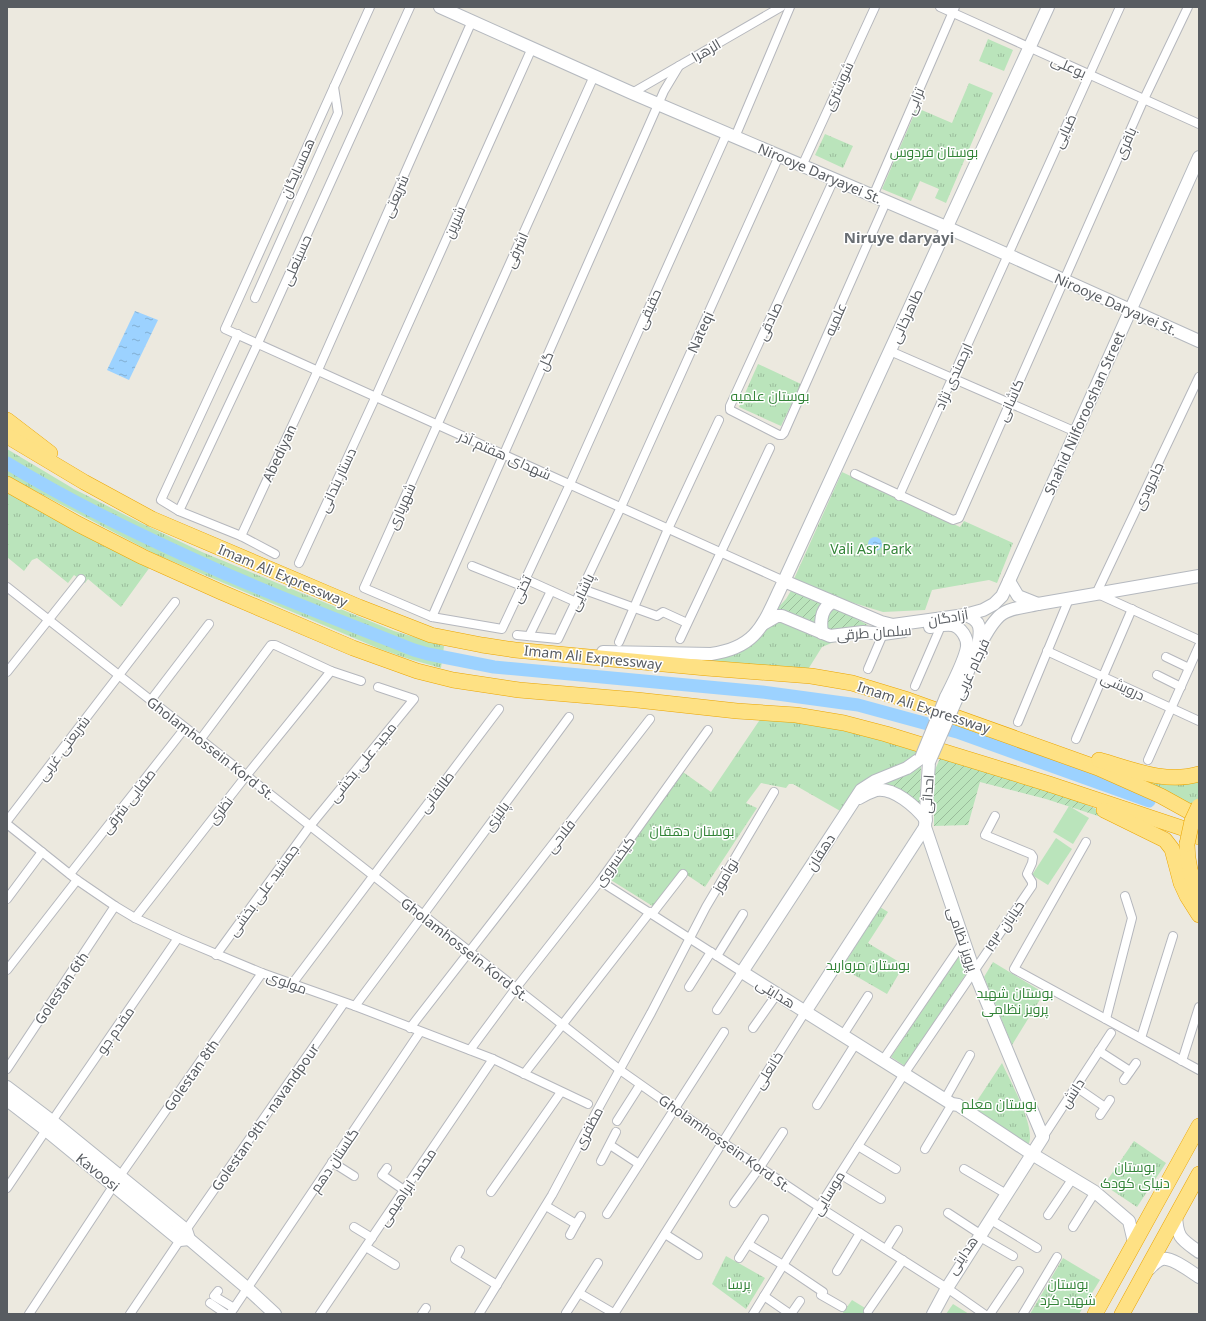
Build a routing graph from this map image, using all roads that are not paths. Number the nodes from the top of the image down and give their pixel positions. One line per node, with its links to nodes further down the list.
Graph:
1 (370, 7): 19 (street, همسایگان)
2 (410, 7): 39 (street, حسینعلی)
3 (440, 7): 13 (main road, Nirooye Daryayei St.)
4 (781, 7): 11 (street, الزهرا)
5 (790, 7): 24 (street, حقیقی)
6 (875, 7): 27 (street, شوشتری)
7 (940, 7): 12 (street, بوعلی)
8 (1048, 7): 15 (main road, طاهرخانی)
9 (1120, 7): 17 (street, ضیایی)
10 (1188, 7): 21 (street, باقری)
11 (768, 10): 16 (street, الزهرا)
12 (953, 10): 15 (street, بوعلی); 29 (street, ترابی)
13 (472, 22): 14 (main road, Nirooye Daryayei St.); 41 (street, شریعتی)
14 (532, 48): 18 (main road, Nirooye Daryayei St.); 44 (street, شیرین)
15 (1030, 48): 17 (street, بوعلی); 31 (main road, طاهرخانی)
16 (679, 66): 20 (street, الزهرا); 22 (street, گل)
17 (1090, 75): 21 (street, بوعلی); 32 (street, ضیایی)
18 (594, 76): 20 (main road, Nirooye Daryayei St.); 48 (street, اشرفی)
19 (334, 87): 34 (street); 36 (street, همسایگان)
20 (632, 93): 22 (main road, Nirooye Daryayei St.)
21 (1144, 99): 23 (street, بوعلی); 33 (street, باقری)
22 (659, 104): 24 (main road, Nirooye Daryayei St.); 53 (street, گل)
23 (1199, 124)
24 (731, 135): 25 (main road, Nirooye Daryayei St.); 56 (street, حقیقی)
25 (779, 156): 27 (main road, Nirooye Daryayei St.); 59 (street, Nateqi)
26 (1199, 157): 35 (main road, Shahid Nilforooshan Street)
27 (802, 166): 28 (main road, Nirooye Daryayei St.)
28 (834, 179): 29 (main road, Nirooye Daryayei St.); 50 (street, صادقی)
29 (872, 196): 30 (main road, Nirooye Daryayei St.)
30 (886, 202): 31 (main road, Nirooye Daryayei St.); 50 (street, علمیه)
31 (946, 228): 32 (main road, Nirooye Daryayei St.); 40 (main road, طاهرخانی)
32 (1008, 256): 33 (main road, Nirooye Daryayei St.); 43 (street, ارجمندی نژاد)
33 (1065, 281): 35 (main road, Nirooye Daryayei St.); 45 (street, کاشانی)
34 (255, 298)
35 (1130, 310): 38 (main road, Nirooye Daryayei St.); 49 (main road, Shahid Nilforooshan Street)
36 (225, 329): 37 (street, شهدای هفتم آذر)
37 (238, 334): 39 (street, شهدای هفتم آذر); 60 (street)
38 (1199, 341)
39 (258, 343): 41 (street, شهدای هفتم آذر); 60 (street, حسینعلی)
40 (890, 351): 43 (street); 69 (main road, طاهرخانی)
41 (318, 370): 44 (street, شهدای هفتم آذر); 62 (street, Abediyan)
42 (1199, 377): 75 (street, جاجرودی)
43 (952, 378): 45 (street); 57 (street, ارجمندی نژاد)
44 (376, 396): 48 (street, شهدای هفتم آذر); 65 (street, دستار بندانی)
45 (1009, 403): 49 (street); 57 (street, کاشانی)
46 (7, 420): 58 (highway)
47 (719, 420): 61 (street)
48 (438, 424): 53 (street, شهدای هفتم آذر); 84 (street, شهریاری)
49 (1076, 432): 70 (main road, Shahid Nilforooshan Street)
50 (782, 435)
51 (7, 436): 58 (highway, Imam Ali Expressway)
52 (770, 448): 63 (street)
53 (504, 454): 56 (street, شهدای هفتم آذر); 84 (street, گل)
54 (855, 474): 57 (street)
55 (7, 484): 131 (highway)
56 (570, 484): 59 (street, شهدای هفتم آذر); 71 (street, تختی)
57 (899, 496)
58 (125, 504): 101 (highway, Imam Ali Expressway)
59 (621, 507): 61 (street, شهدای هفتم آذر); 73 (street, پاشایی)
60 (179, 511): 62 (street)
61 (668, 529): 63 (street, شهدای هفتم آذر); 81 (street)
62 (241, 536): 64 (street)
63 (722, 553): 69 (street, شهدای هفتم آذر); 86 (street)
64 (275, 554)
65 (299, 563)
66 (472, 566): 71 (street)
67 (1199, 576): 75 (main road, فرجام غربی)
68 (81, 578): 85 (street)
69 (784, 581): 79 (main road, آزادگان); 88 (main road, طاهرخانی)
70 (1009, 581): 80 (main road); 83 (main road, آزادگان)
71 (524, 583): 74 (street); 84 (street, تختی)
72 (7, 587): 85 (street, Gholamhossein Kord St.)
73 (582, 589): 78 (street, پاشایی); 81 (street)
74 (551, 591): 78 (street); 93 (street)
75 (1097, 594): 76 (main road, فرجام غربی); 82 (street)
76 (1069, 599): 80 (main road, فرجام غربی); 100 (street)
77 (175, 602): 107 (street, شریعتی غربی)
78 (576, 602): 93 (street, پاشایی)
79 (833, 602): 83 (main road, آزادگان); 90 (main road)
80 (1038, 604): 99 (main road, فرجام غربی)
81 (634, 608): 86 (street); 97 (street)
82 (1132, 609): 96 (street); 109 (street)
83 (965, 615): 99 (main road)
84 (432, 618)
85 (49, 620): 106 (street); 107 (street, Gholamhossein Kord St.)
86 (688, 623): 94 (street)
87 (209, 624): 115 (street)
88 (763, 624): 90 (main road, سلمان طرقی); 101 (main road, سلمان طرقی)
89 (942, 626): 91 (main road, سلمان طرقی); 95 (main road, سلمان طرقی); 111 (street)
90 (822, 633): 91 (main road, سلمان طرقی)
91 (884, 634): 104 (street)
92 (517, 635): 93 (street, پاشایی)
93 (529, 636)
94 (680, 639)
95 (966, 640): 114 (main road, فرجام غربی)
96 (1199, 640)
97 (619, 642)
98 (1199, 646): 103 (street)
99 (977, 651): 114 (main road, فرجام غربی)
100 (1047, 651): 109 (street, درویشی); 121 (street)
101 (552, 652): 126 (highway, Imam Ali Expressway)
102 (1166, 657): 103 (street)
103 (1189, 668): 113 (street)
104 (868, 670)
105 (332, 671): 110 (street); 124 (street); 130 (street, نظری)
106 (7, 672)
107 (118, 675): 115 (street, Gholamhossein Kord St.); 137 (street, شریعتی غربی)
108 (1157, 675): 113 (street)
109 (1103, 676): 117 (street, درویشی); 125 (street)
110 (361, 681)
111 (915, 686)
112 (378, 687): 140 (street, مجید علی بخشی)
113 (1180, 687): 117 (street)
114 (951, 699): 127 (main road, فرجام غربی, bridge)
115 (151, 700): 122 (street, Gholamhossein Kord St.)
116 (499, 708): 146 (street, طالقانی)
117 (1171, 708): 120 (street, درویشی); 128 (street)
118 (568, 717): 155 (street, پالیزی)
119 (650, 719): 162 (street, فلاحی)
120 (1199, 721)
121 (1018, 722)
122 (185, 728): 124 (street, Gholamhossein Kord St.); 144 (street, صفایی شرقی)
123 (708, 730): 148 (street, کیخسروی)
124 (200, 740): 130 (street, Gholamhossein Kord St.)
125 (1076, 740)
126 (1031, 744): 129 (highway); 136 (highway, Imam Ali Expressway)
127 (925, 760): 133 (main road, دهقان); 139 (main road, احداثی)
128 (1148, 760)
129 (1199, 774)
130 (246, 776): 140 (street, Gholamhossein Kord St.); 157 (street, نظری)
131 (1049, 784): 141 (highway); 156 (highway)
132 (774, 792): 160 (street, نوآموز)
133 (852, 803): 139 (main road); 167 (main road, دهقان)
134 (1199, 806): 141 (highway, bridge)
135 (995, 816): 166 (street, خیابان ۱۹۳)
136 (1199, 817)
137 (7, 821)
138 (7, 824): 143 (street, مولوی)
139 (925, 824): 161 (main road, پرویز نظامی); 178 (main road, خانعلی)
140 (310, 826): 146 (street, Gholamhossein Kord St.); 164 (street, جمشید علی بخشی)
141 (1193, 840): 149 (highway)
142 (1086, 842): 179 (street)
143 (42, 852): 144 (street, مولوی); 151 (street)
144 (70, 874): 147 (street, مولوی)
145 (683, 874): 153 (street)
146 (374, 876): 155 (street, Gholamhossein Kord St.); 169 (street, طالقانی)
147 (77, 880): 152 (street, مولوی); 165 (street)
148 (600, 881): 153 (street, هدایتی); 170 (street, کیخسروی)
149 (1199, 895)
150 (1125, 896): 179 (street)
151 (7, 899)
152 (115, 906): 157 (street, مولوی); 196 (street, Golestan 6th)
153 (651, 913): 160 (street, هدایتی); 180 (street)
154 (743, 914): 163 (street)
155 (423, 915): 162 (street, Gholamhossein Kord St.); 175 (street, پالیزی)
156 (1199, 915)
157 (135, 918): 159 (street, مولوی)
158 (1172, 936): 187 (street)
159 (178, 938): 164 (street, مولوی); 216 (street, مقدم جو)
160 (691, 939): 163 (street, هدایتی); 197 (street, مظفری)
161 (964, 941): 166 (main road, پرویز نظامی); 193 (street)
162 (470, 952): 170 (street, Gholamhossein Kord St.); 181 (street, فلاحی)
163 (714, 954): 167 (street, هدایتی); 171 (street)
164 (216, 955): 168 (street, مولوی)
165 (7, 970)
166 (974, 971): 201 (street, خیابان ۱۹۳); 220 (main road, پرویز نظامی)
167 (742, 972): 172 (main road, هدایتی); 177 (street)
168 (262, 973): 169 (street, مولوی); 237 (street, Golestan 8th)
169 (292, 984): 174 (street, مولوی)
170 (516, 988): 180 (street, Gholamhossein Kord St.); 189 (street, کیخسروی)
171 (689, 988)
172 (776, 994): 178 (main road, هدایتی); 182 (street)
173 (868, 996): 186 (street)
174 (344, 1003): 175 (street, مولوی); 262 (street, Golestan 9th - navandpour)
175 (354, 1006): 181 (street, مولوی)
176 (1199, 1007): 194 (street)
177 (717, 1010)
178 (805, 1012): 186 (main road, هدایتی); 221 (street, خانعلی)
179 (1106, 1019): 187 (street)
180 (562, 1026): 197 (street, Gholamhossein Kord St.); 200 (street)
181 (410, 1028): 183 (street, مولوی)
182 (753, 1028)
183 (420, 1032): 189 (street, مولوی); 227 (street, گلستان دهم)
184 (724, 1032): 213 (street)
185 (1111, 1033): 190 (street, دانش)
186 (843, 1035): 188 (main road, هدایتی)
187 (1141, 1038): 194 (street)
188 (856, 1043): 193 (main road, هدایتی); 211 (street)
189 (470, 1050): 192 (street, مولوی)
190 (1099, 1051): 199 (street); 205 (street, دانش)
191 (970, 1055): 209 (street)
192 (493, 1059): 200 (street, مولوی); 239 (street, محمد ابراهیمی)
193 (883, 1060): 201 (main road, هدایتی)
194 (1182, 1061): 198 (street)
195 (1136, 1063): 199 (street)
196 (7, 1069)
197 (620, 1070): 203 (street, Gholamhossein Kord St.); 245 (street, مظفری)
198 (1199, 1070)
199 (1130, 1071): 202 (street)
200 (524, 1074): 206 (street, مولوی)
201 (904, 1074): 209 (main road, هدایتی); 223 (street, موسایی)
202 (1124, 1080)
203 (640, 1085): 213 (street, Gholamhossein Kord St.); 215 (street)
204 (7, 1087): 216 (main road)
205 (1076, 1087): 212 (street); 220 (street, دانش)
206 (561, 1092): 210 (street, مولوی); 240 (street)
207 (7, 1100): 216 (main road)
208 (1110, 1100): 212 (street)
209 (948, 1101): 224 (street); 225 (main road, هدایتی); 241 (main road, هدایتی)
210 (588, 1104)
211 (817, 1105)
212 (1105, 1107): 214 (street)
213 (675, 1109): 221 (street, Gholamhossein Kord St.); 228 (street)
214 (1100, 1115)
215 (617, 1121)
216 (49, 1126): 237 (main road, Kavoosi); 238 (street, مقدم جو)
217 (1199, 1126): 264 (highway)
218 (616, 1132): 222 (street)
219 (783, 1132): 230 (street)
220 (1043, 1137): 225 (main road, دانش)
221 (722, 1142): 230 (street, Gholamhossein Kord St.); 258 (street, خانعلی)
222 (610, 1145): 226 (street); 228 (street)
223 (858, 1146): 231 (street); 233 (street, موسایی)
224 (925, 1149)
225 (1032, 1154): 236 (main road, هدایتی); 253 (main road, دانش)
226 (601, 1161)
227 (332, 1162): 235 (street); 285 (street, گلستان دهم)
228 (639, 1164): 248 (street)
229 (387, 1168): 239 (street)
230 (760, 1168): 244 (street); 246 (street, Gholamhossein Kord St.)
231 (896, 1169)
232 (964, 1169): 241 (street)
233 (840, 1174): 243 (street); 246 (street, موسایی)
234 (1199, 1174): 250 (highway)
235 (354, 1176)
236 (1073, 1178): 242 (main road, هدایتی); 249 (street)
237 (117, 1181): 262 (main road, Kavoosi); 295 (street, Golestan 8th)
238 (7, 1188)
239 (404, 1190): 263 (street, محمد ابراهیمی)
240 (491, 1192)
241 (1003, 1192): 261 (main road, هدایتی)
242 (1095, 1192): 256 (street); 264 (main road, هدایتی)
243 (881, 1199)
244 (734, 1203)
245 (546, 1206): 254 (street); 283 (street, مظفری)
246 (819, 1207): 259 (street, Gholamhossein Kord St.); 278 (street, موسایی)
247 (948, 1213): 261 (street)
248 (607, 1214)
249 (1048, 1215)
250 (1176, 1215): 270 (main road); 281 (highway)
251 (581, 1216): 254 (street)
252 (764, 1219): 265 (street)
253 (991, 1220): 261 (main road, دانش); 267 (street)
254 (576, 1224): 260 (street)
255 (354, 1227): 263 (street)
256 (1073, 1227)
257 (898, 1230): 268 (street)
258 (665, 1234): 271 (street); 301 (street, خانعلی)
259 (860, 1234): 268 (street, Gholamhossein Kord St.); 279 (street)
260 (570, 1235)
261 (979, 1235): 272 (street); 284 (main road, هدایتی)
262 (185, 1236): 285 (main road, Kavoosi); 296 (street, Golestan 9th - navandpour)
263 (372, 1238): 266 (street, محمد ابراهیمی)
264 (1134, 1242): 309 (highway)
265 (748, 1244): 274 (street); 278 (street)
266 (366, 1247): 277 (street); 299 (street, محمد ابراهیمی)
267 (1037, 1248)
268 (886, 1249): 275 (street, Gholamhossein Kord St.)
269 (460, 1250): 283 (street)
270 (1199, 1252)
271 (698, 1255)
272 (1013, 1256)
273 (1057, 1257): 308 (street)
274 (739, 1258)
275 (903, 1260): 284 (street, Gholamhossein Kord St.); 293 (street)
276 (598, 1263): 287 (street)
277 (395, 1265)
278 (783, 1265): 288 (street, موسایی); 291 (street)
279 (837, 1271)
280 (1019, 1271): 307 (street)
281 (1145, 1272): 282 (main road); 310 (highway)
282 (1199, 1276)
283 (497, 1285): 300 (street, مظفری)
284 (944, 1287): 304 (main road); 305 (main road); 306 (street, Gholamhossein Kord St.)
285 (247, 1288): 292 (street, گلستان دهم); 298 (main road, Kavoosi)
286 (218, 1291): 292 (street)
287 (580, 1293): 294 (street); 301 (street)
288 (764, 1296): 302 (street, موسایی); 303 (street)
289 (800, 1301): 303 (street)
290 (210, 1303): 297 (street)
291 (842, 1307)
292 (232, 1311)
293 (868, 1311)
294 (566, 1313)
295 (29, 1314)
296 (130, 1314)
297 (226, 1314)
298 (275, 1314)
299 (320, 1314)
300 (479, 1314)
301 (615, 1314)
302 (753, 1314)
303 (791, 1314)
304 (923, 1314)
305 (933, 1314)
306 (984, 1314)
307 (990, 1314)
308 (1023, 1314)
309 (1095, 1314)
310 (1122, 1314)

